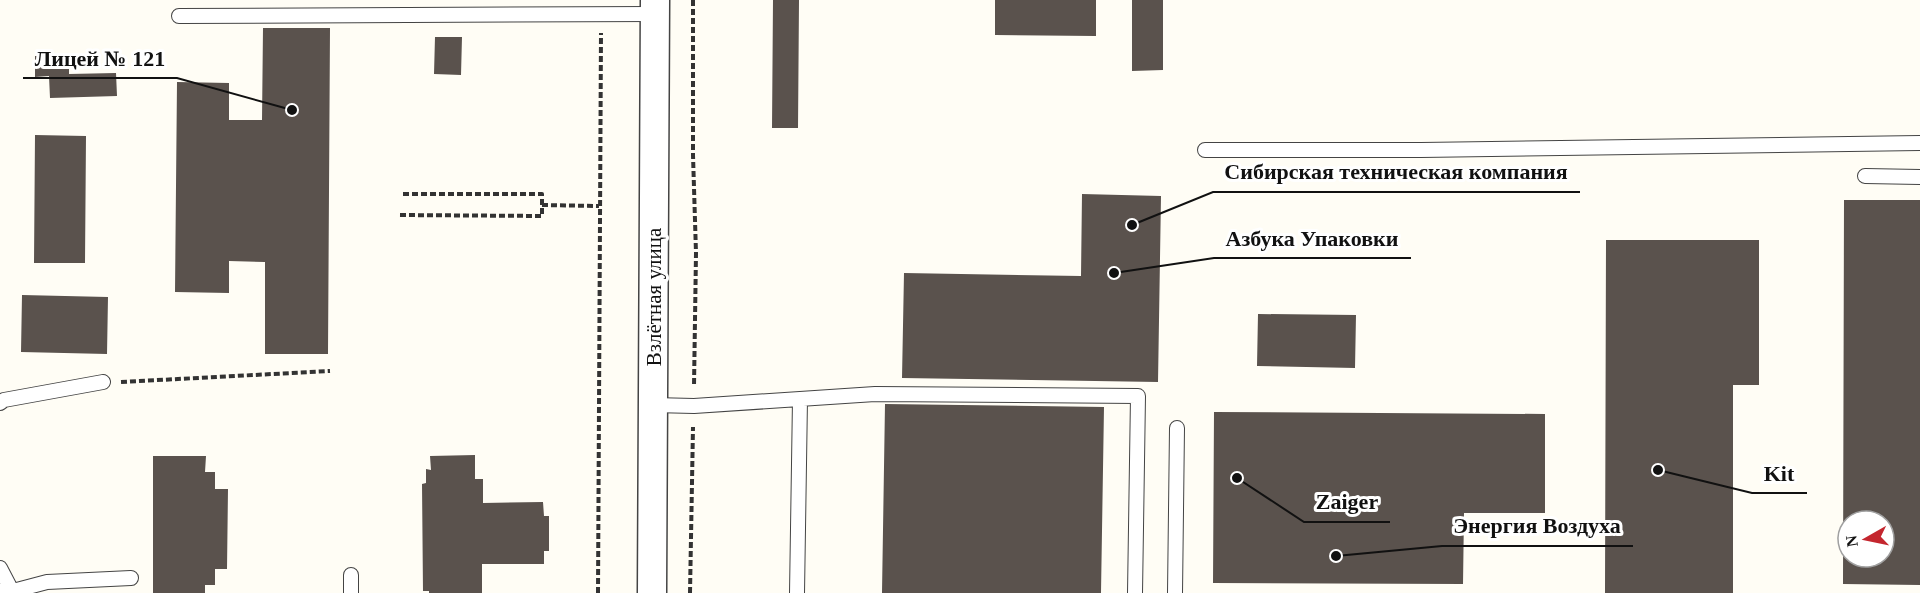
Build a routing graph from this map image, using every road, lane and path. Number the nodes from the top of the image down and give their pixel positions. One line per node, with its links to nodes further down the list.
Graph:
1 (693, 0): 18 (path)
2 (656, 7): 3 (lane); 17 (street, Взлётная улица)
3 (601, 15): 4 (lane); 11 (path)
4 (179, 16)
5 (1920, 143): 6 (lane)
6 (1205, 150)
7 (1865, 176): 8 (lane)
8 (1920, 177)
9 (400, 194): 10 (path)
10 (542, 205): 11 (path); 12 (path)
11 (599, 206): 26 (path)
12 (400, 215)
13 (330, 371): 14 (path)
14 (103, 382): 16 (lane)
15 (800, 399): 18 (lane); 29 (lane); 30 (lane)
16 (0, 403)
17 (653, 405): 18 (lane); 27 (street, Взлётная улица)
18 (694, 406): 28 (path)
19 (1177, 428): 31 (lane)
20 (0, 568): 24 (lane)
21 (351, 575): 25 (lane)
22 (131, 578): 23 (lane)
23 (73, 587): 24 (lane)
24 (9, 592)
25 (351, 593)
26 (598, 593)
27 (652, 593)
28 (690, 593)
29 (797, 593)
30 (1135, 593)
31 (1175, 593)

